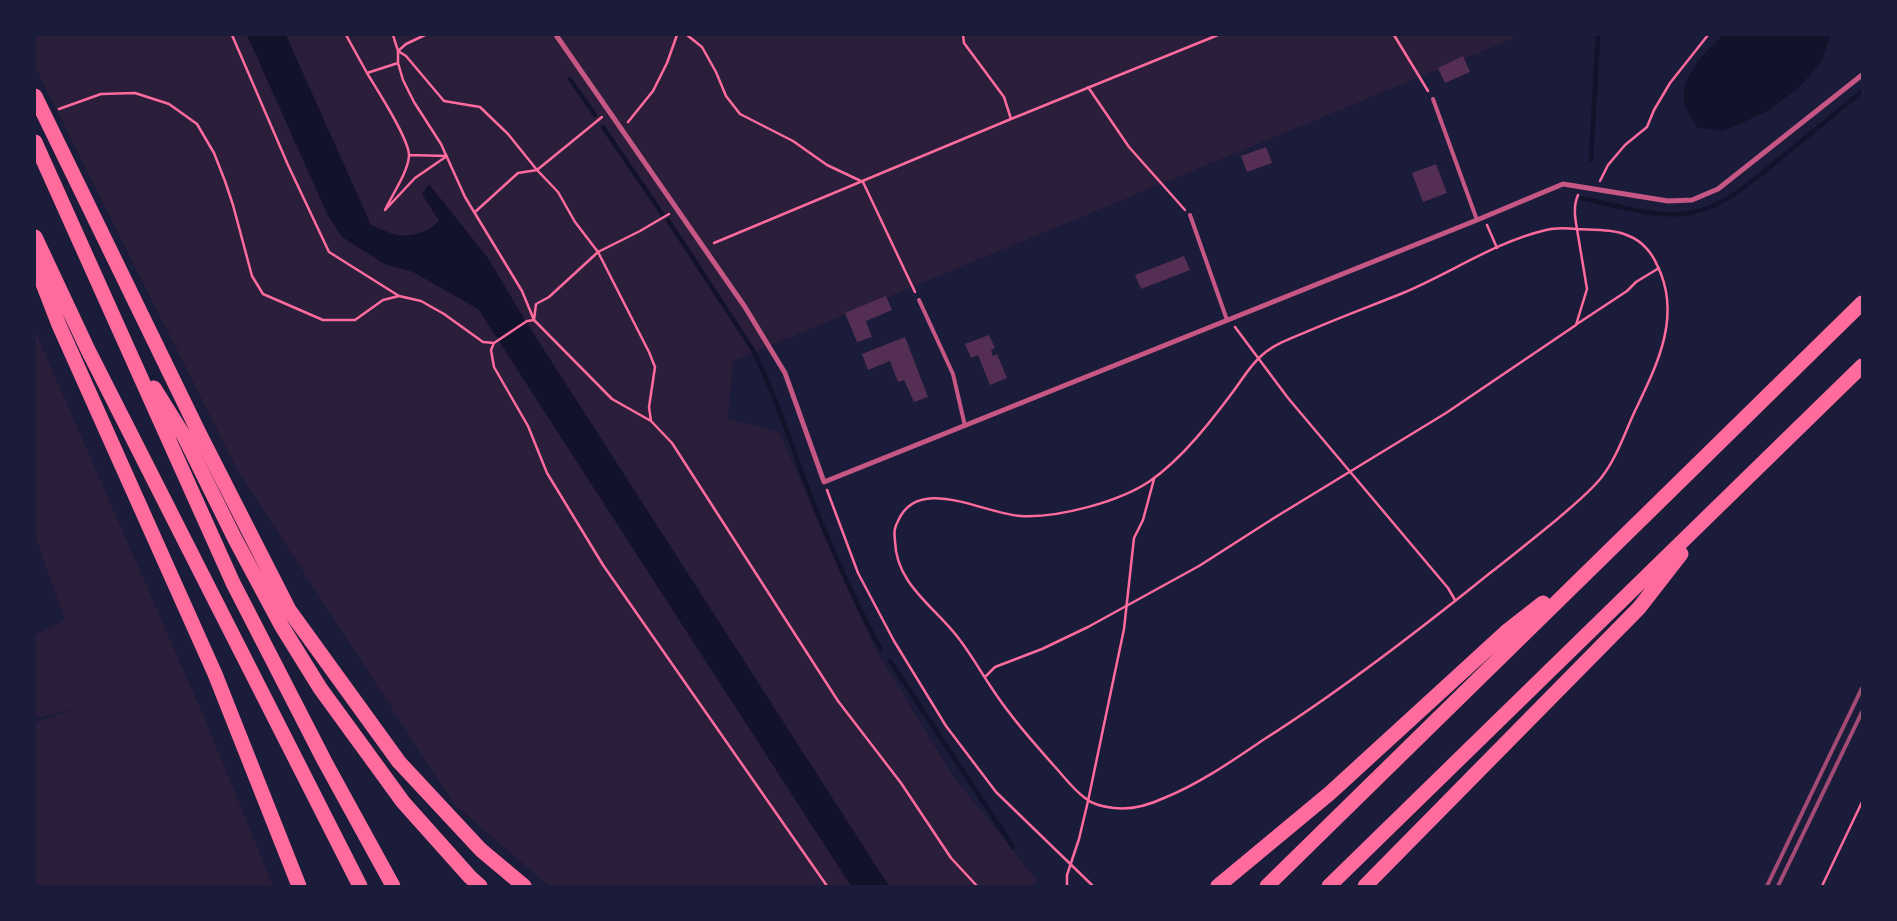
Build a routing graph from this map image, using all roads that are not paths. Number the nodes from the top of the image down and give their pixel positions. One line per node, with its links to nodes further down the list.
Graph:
1 (556, 35): 15 (street)
2 (1862, 74): 7 (street)
3 (35, 96): 22 (highway)
4 (1433, 99): 7 (lane)
5 (35, 142): 13 (highway)
6 (1190, 215): 12 (lane)
7 (1477, 220): 12 (street)
8 (35, 237): 19 (highway)
9 (35, 263): 18 (highway)
10 (919, 300): 15 (lane)
11 (1862, 302): 17 (highway)
12 (1228, 320): 15 (street)
13 (122, 337): 20 (highway); 21 (highway)
14 (1862, 366): 16 (highway)
15 (964, 426)
16 (1717, 508): 25 (highway); 26 (highway)
17 (1598, 561): 23 (highway); 24 (highway)
18 (299, 886)
19 (360, 886)
20 (393, 886)
21 (480, 886)
22 (524, 886)
23 (1218, 886)
24 (1267, 886)
25 (1329, 886)
26 (1365, 886)

